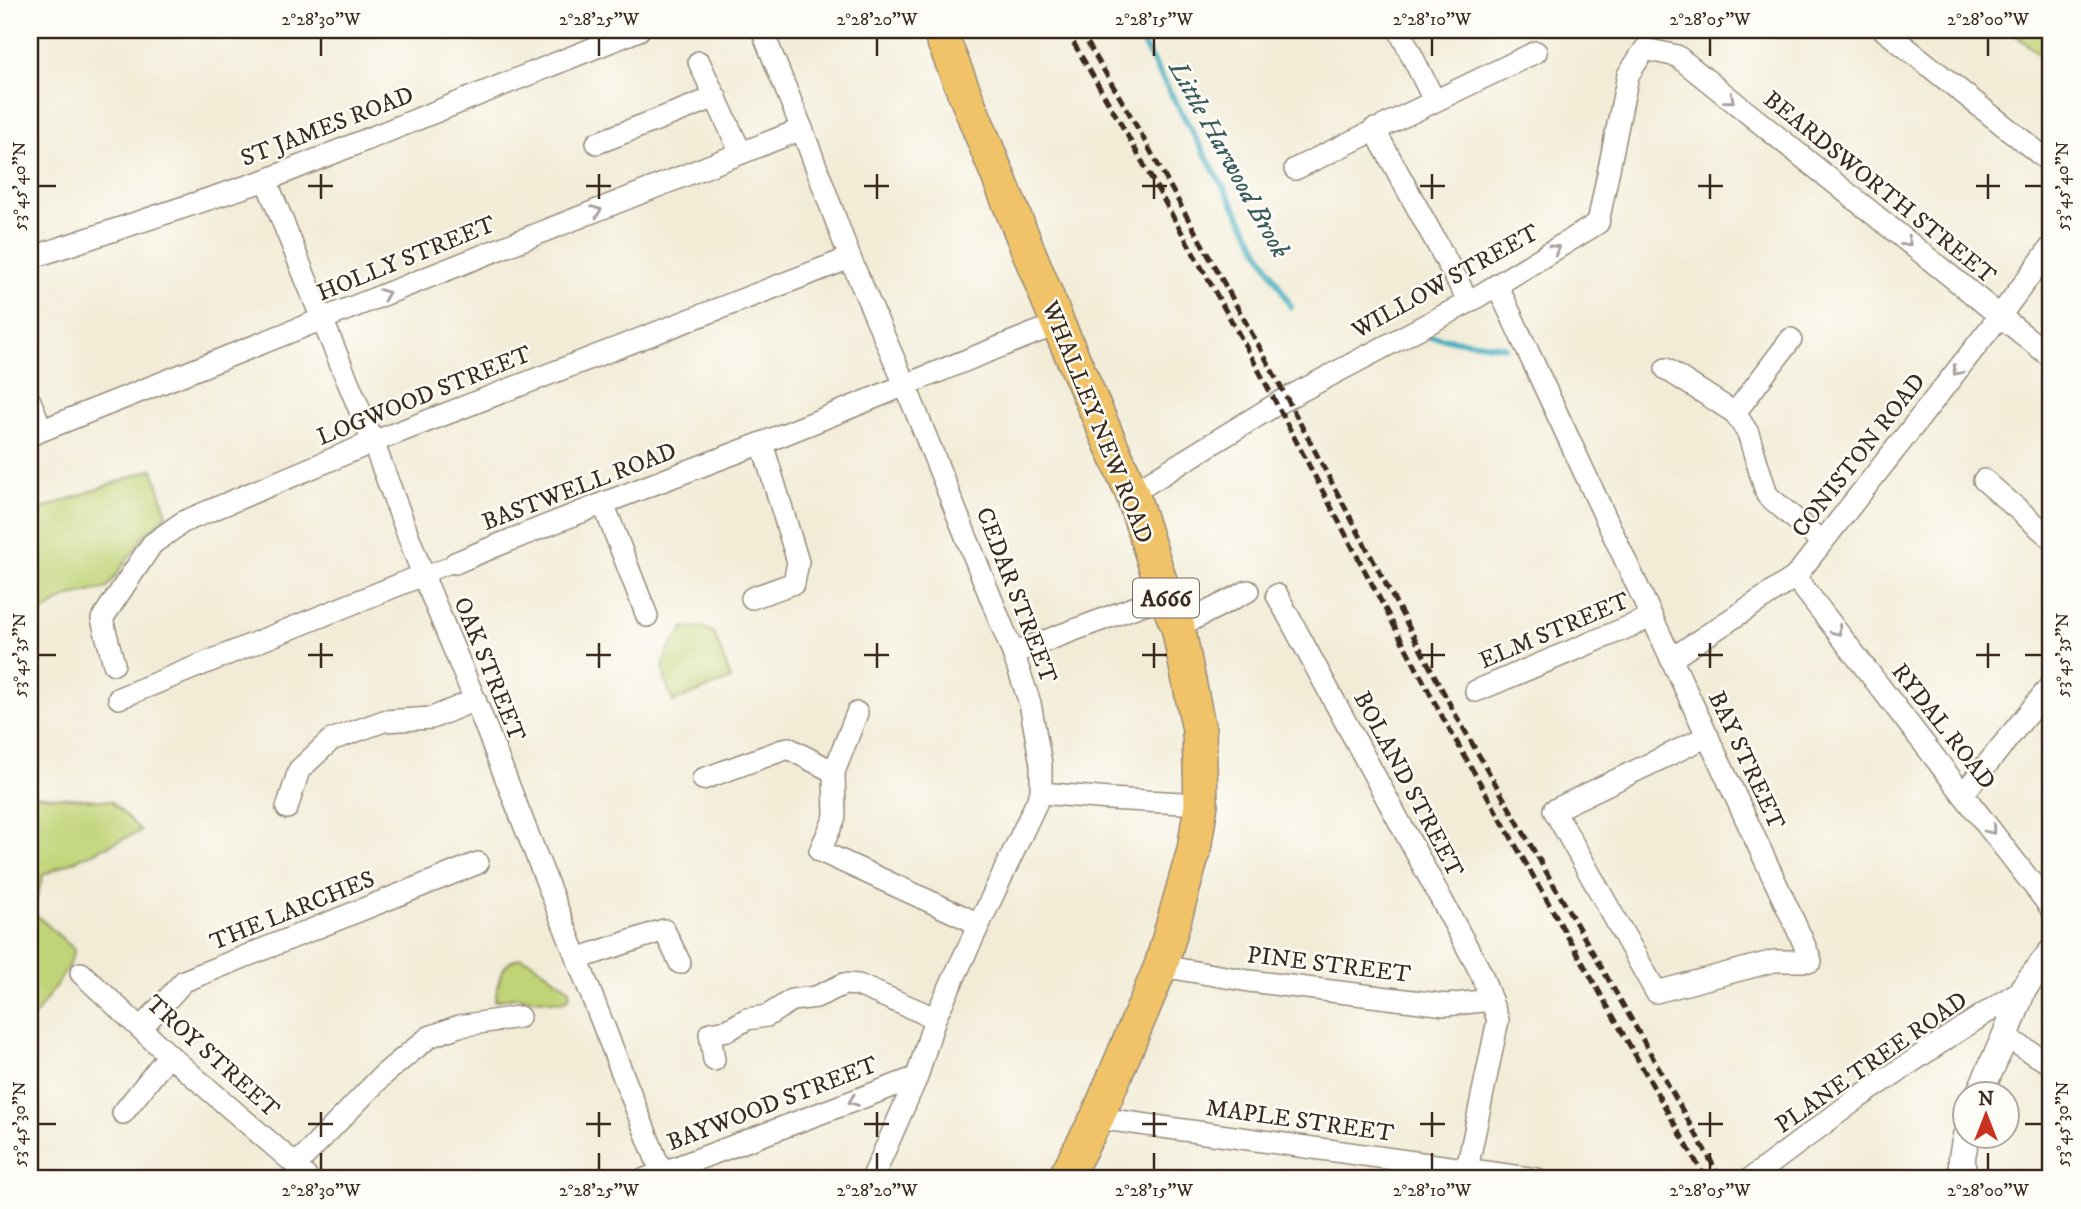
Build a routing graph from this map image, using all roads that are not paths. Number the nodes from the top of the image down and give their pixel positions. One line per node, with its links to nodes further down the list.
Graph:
1 (639, 30): 17 (street, ST JAMES ROAD)
2 (762, 30): 11 (street, CEDAR STREET)
3 (939, 30): 25 (highway, WHALLEY NEW ROAD / A666)
4 (1399, 30): 10 (street)
5 (1884, 30): 15 (street)
6 (1536, 52): 10 (street)
7 (1677, 56): 21 (street, WILLOW STREET, one-way to 7); 23 (street, BEARDSWORTH STREET, one-way to 23)
8 (699, 62): 9 (street)
9 (716, 97): 13 (street); 14 (street)
10 (1434, 100): 12 (street)
11 (802, 129): 14 (street, HOLLY STREET); 20 (street, CEDAR STREET)
12 (1374, 129): 16 (street); 22 (street)
13 (597, 143)
14 (741, 153): 24 (street, HOLLY STREET, one-way to 14)
15 (2051, 163)
16 (1295, 169)
17 (267, 180): 19 (street, ST JAMES ROAD); 24 (street, OAK STREET)
18 (2051, 247): 23 (street, CONISTON ROAD)
19 (30, 258)
20 (850, 258): 29 (street, CEDAR STREET); 33 (street, LOGWOOD STREET)
21 (1497, 285): 22 (street, WILLOW STREET); 48 (street, BAY STREET)
22 (1469, 302): 36 (street, WILLOW STREET)
23 (1999, 317): 27 (street, BEARDSWORTH STREET); 39 (street, CONISTON ROAD, one-way to 39)
24 (322, 319): 32 (street, HOLLY STREET); 33 (street, OAK STREET)
25 (1058, 324): 29 (street, BASTWELL ROAD); 36 (highway, WHALLEY NEW ROAD / A666)
26 (1791, 339): 31 (street)
27 (2051, 357)
28 (1666, 369): 31 (street)
29 (906, 387): 34 (street, BASTWELL ROAD); 50 (street, CEDAR STREET)
30 (30, 401): 32 (street)
31 (1735, 413): 39 (street)
32 (36, 433)
33 (373, 442): 41 (street, OAK STREET); 52 (street, LOGWOOD STREET)
34 (762, 443): 37 (street, BASTWELL ROAD); 46 (street)
35 (1983, 480): 38 (street)
36 (1132, 493): 45 (highway, WHALLEY NEW ROAD / A666)
37 (603, 503): 40 (street, BASTWELL ROAD); 47 (street)
38 (2051, 538)
39 (1822, 542): 42 (street, CONISTON ROAD)
40 (455, 563): 41 (street, BASTWELL ROAD)
41 (423, 575): 55 (street, BASTWELL ROAD); 56 (street, OAK STREET)
42 (1795, 577): 51 (street, CONISTON ROAD); 62 (street, RYDAL ROAD, one-way to 62)
43 (1248, 591): 49 (street)
44 (1277, 595): 74 (street, BOLAND STREET)
45 (1165, 596): 49 (highway, WHALLEY NEW ROAD / A666); 50 (street)
46 (752, 598)
47 (647, 616)
48 (1652, 617): 51 (street, BAY STREET); 54 (street, ELM STREET)
49 (1178, 627): 63 (highway, WHALLEY NEW ROAD / A666)
50 (1013, 653): 61 (street, CEDAR STREET)
51 (1671, 659): 58 (street, BAY STREET)
52 (114, 664)
53 (2051, 685): 62 (street)
54 (1476, 691)
55 (119, 698)
56 (475, 700): 64 (street); 69 (street, OAK STREET)
57 (857, 713): 59 (street)
58 (1708, 737): 58 (street, BAY STREET)
59 (834, 772): 60 (street); 67 (street)
60 (703, 779)
61 (1041, 793): 63 (street); 67 (street, CEDAR STREET)
62 (1963, 794): 66 (street, RYDAL ROAD, one-way to 66)
63 (1201, 804): 71 (highway, WHALLEY NEW ROAD / A666)
64 (287, 808)
65 (478, 863): 77 (street, THE LARCHES)
66 (2051, 908)
67 (979, 924): 76 (street, CEDAR STREET)
68 (2051, 953): 73 (street)
69 (578, 959): 70 (street); 89 (street, OAK STREET)
70 (680, 963)
71 (1161, 966): 74 (street, PINE STREET); 85 (highway, WHALLEY NEW ROAD / A666)
72 (81, 972): 77 (street, TROY STREET)
73 (2023, 989): 78 (street); 93 (street, PLANE TREE ROAD)
74 (1491, 1000): 87 (street, BOLAND STREET)
75 (519, 1017): 88 (street)
76 (935, 1018): 80 (street); 82 (street, CEDAR STREET)
77 (142, 1027): 79 (street, TROY STREET)
78 (2005, 1037): 81 (street); 83 (street)
79 (169, 1055): 84 (street); 88 (street, TROY STREET)
80 (713, 1060)
81 (2051, 1064)
82 (917, 1077): 89 (street, BAYWOOD STREET, one-way to 89); 90 (street, CEDAR STREET)
83 (1985, 1080)
84 (123, 1113)
85 (1097, 1118): 87 (street, MAPLE STREET); 91 (highway, WHALLEY NEW ROAD / A666)
86 (1963, 1150): 94 (street)
87 (1467, 1169): 92 (street, MAPLE STREET)
88 (302, 1172)
89 (657, 1177)
90 (872, 1179)
91 (1064, 1179)
92 (1537, 1179)
93 (1750, 1179)
94 (1962, 1179)

